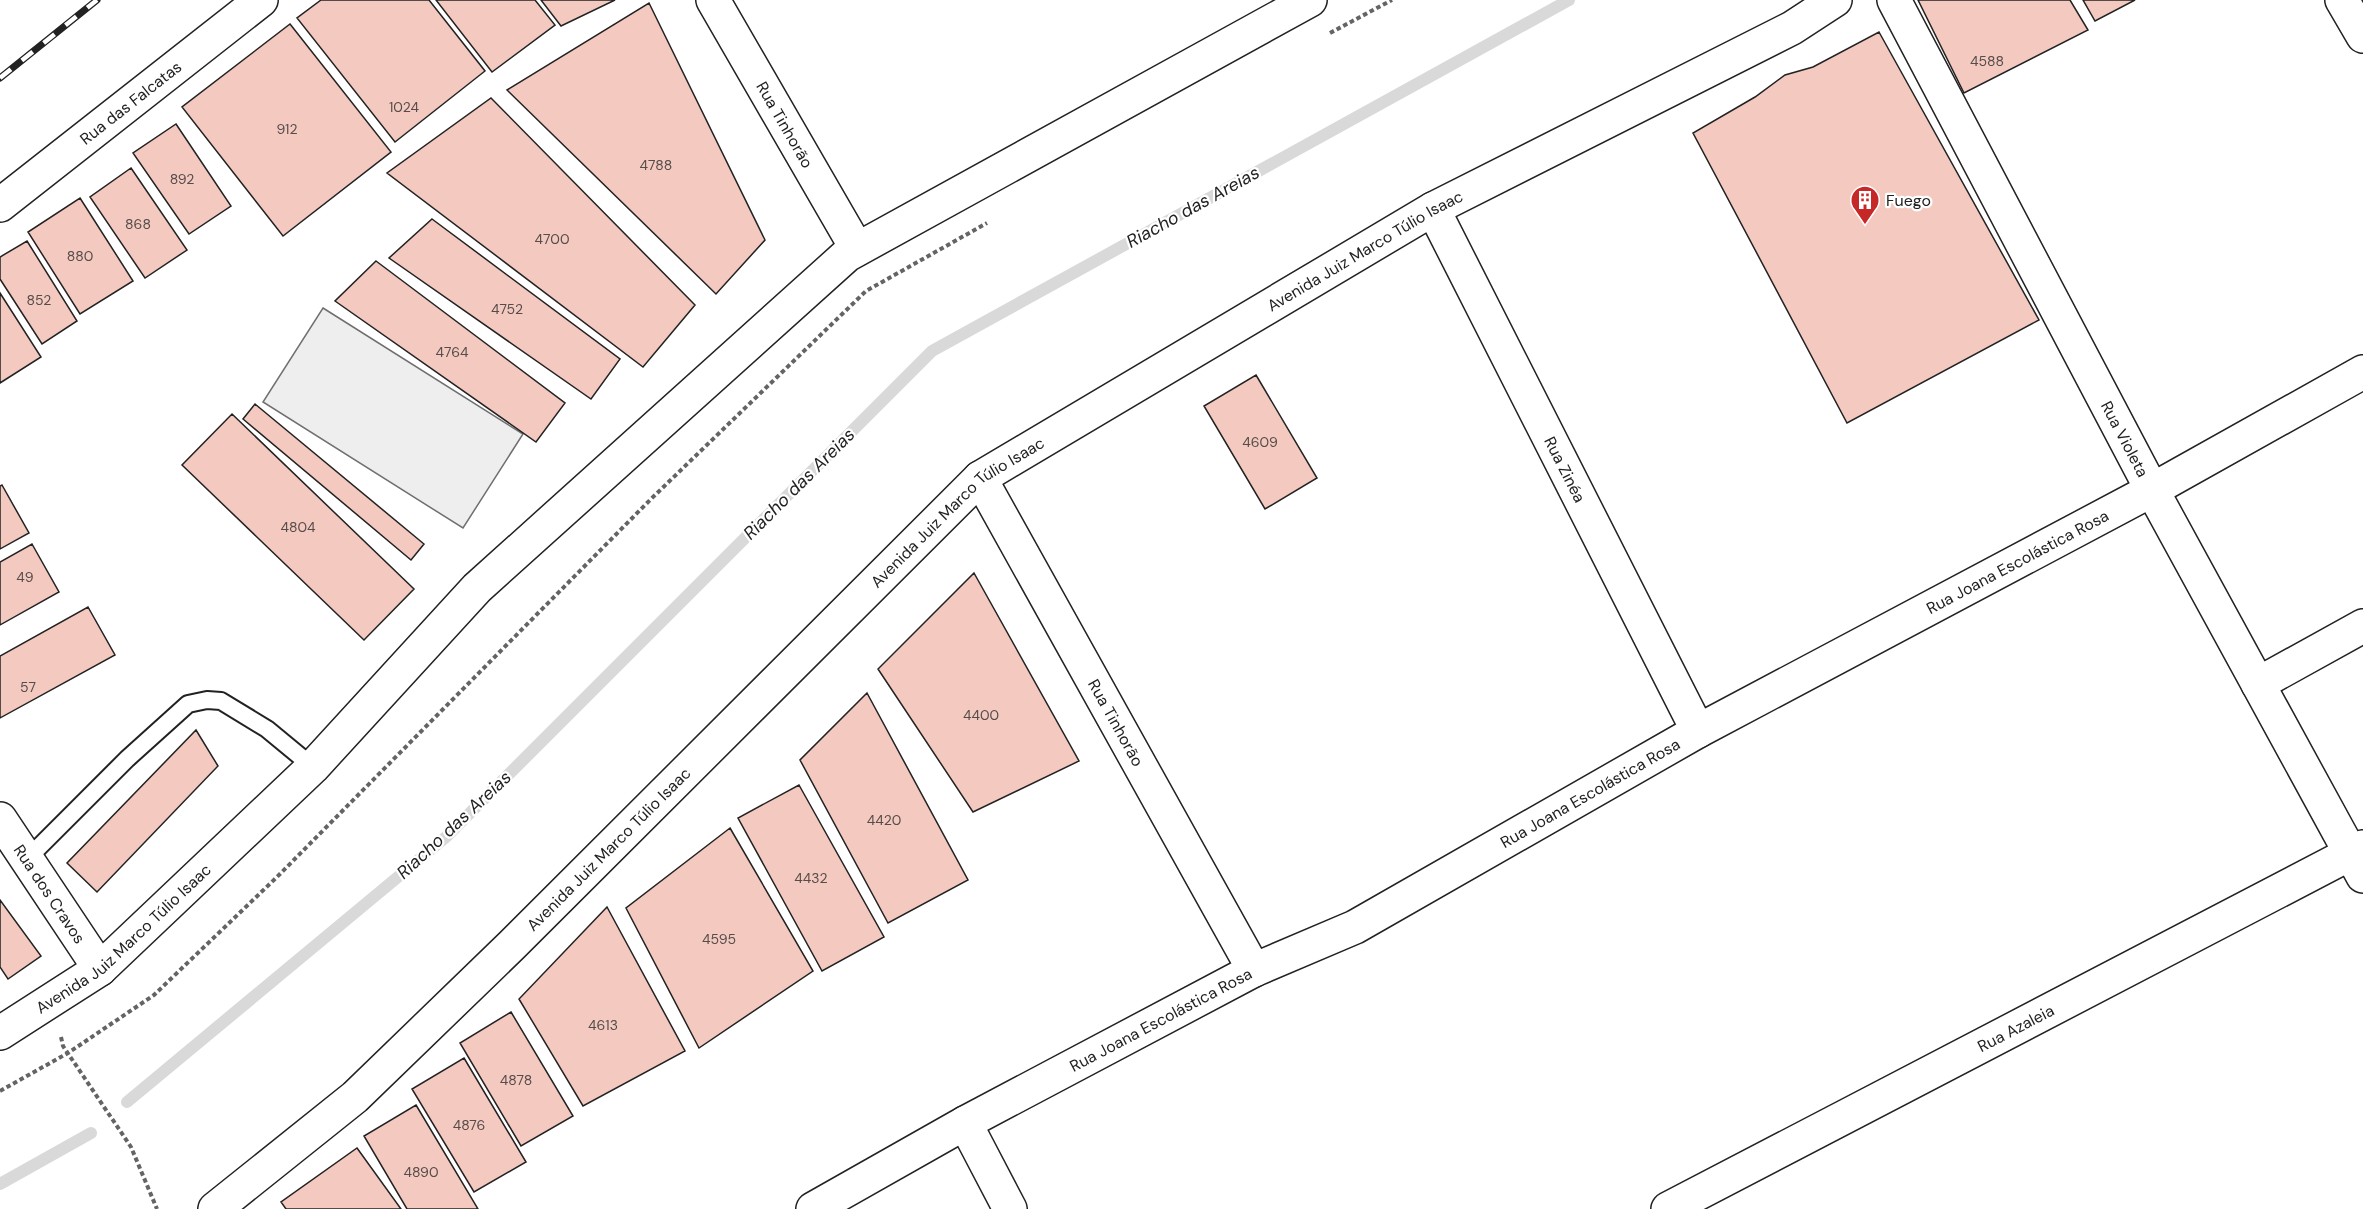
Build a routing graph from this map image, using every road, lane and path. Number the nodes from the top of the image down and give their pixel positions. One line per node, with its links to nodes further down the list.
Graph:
1 (261, 0): 10 (street, Rua das Falcatas)
2 (713, 0): 13 (street, Rua Tinhorão)
3 (1310, 0): 13 (street, Avenida Juiz Marco Túlio Isaac)
4 (1392, 0): 8 (path)
5 (1835, 0): 11 (street, Avenida Juiz Marco Túlio Isaac)
6 (1894, 0): 16 (street, Rua Violeta)
7 (2342, 0): 9 (street)
8 (1329, 33)
9 (2363, 36)
10 (0, 205)
11 (1433, 209): 15 (street, Avenida Juiz Marco Túlio Isaac); 19 (street, Rua Zinéa)
12 (989, 222): 28 (path)
13 (858, 249): 20 (street, Avenida Juiz Marco Túlio Isaac)
14 (2363, 372): 16 (street, Rua Joana Escolástica Rosa)
15 (980, 478): 25 (street, Rua Tinhorão); 32 (street, Avenida Juiz Marco Túlio Isaac)
16 (2152, 490): 18 (street, Rua Violeta); 19 (street, Rua Joana Escolástica Rosa)
17 (2363, 626): 18 (street)
18 (2258, 684): 22 (street, Rua Violeta)
19 (1698, 731): 25 (street, Rua Joana Escolástica Rosa)
20 (314, 767): 23 (lane); 24 (street, Avenida Juiz Marco Túlio Isaac)
21 (0, 819): 23 (street, Rua dos Cravos)
22 (2359, 859): 35 (street, Rua Azaleia)
23 (26, 860): 24 (street, Rua dos Cravos)
24 (99, 969): 26 (street, Avenida Juiz Marco Túlio Isaac)
25 (1254, 970): 30 (street, Rua Joana Escolástica Rosa)
26 (56, 997): 27 (street, Avenida Juiz Marco Túlio Isaac); 28 (path)
27 (0, 1033)
28 (68, 1053): 29 (path); 31 (path)
29 (0, 1091)
30 (965, 1124): 33 (street, Rua Joana Escolástica Rosa); 34 (street)
31 (157, 1209)
32 (215, 1209)
33 (813, 1209)
34 (1010, 1209)
35 (1668, 1209)

